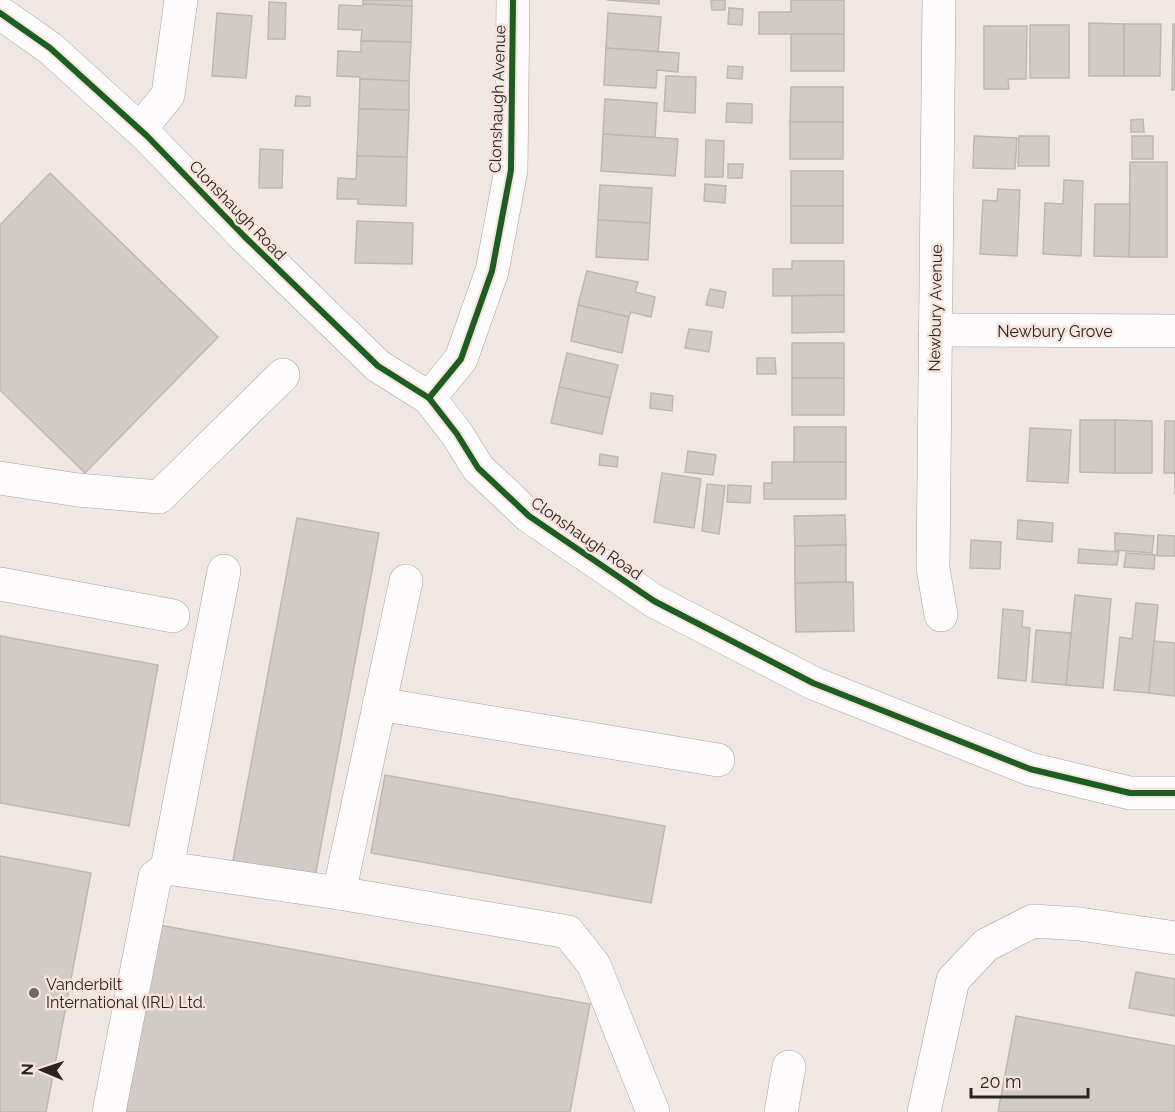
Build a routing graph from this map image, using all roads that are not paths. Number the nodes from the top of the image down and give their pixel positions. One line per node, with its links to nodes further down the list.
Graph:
1 (181, 0): 5 (street)
2 (513, 0): 9 (street, Clonshaugh Avenue)
3 (939, 0): 6 (street, Newbury Avenue)
4 (0, 13): 5 (street, Clonshaugh Road)
5 (140, 129): 9 (street, Clonshaugh Road)
6 (935, 330): 7 (street, Newbury Grove); 14 (street, Newbury Avenue)
7 (1175, 331)
8 (283, 375): 10 (street)
9 (429, 398): 18 (street, Clonshaugh Road)
10 (0, 478)
11 (224, 571): 19 (street)
12 (406, 581): 16 (street)
13 (0, 584): 15 (street)
14 (941, 615)
15 (173, 616)
16 (379, 704): 17 (street); 20 (street)
17 (718, 760)
18 (1175, 793)
19 (167, 868): 20 (street); 23 (street)
20 (339, 893): 24 (street)
21 (1175, 938): 26 (street)
22 (789, 1067): 25 (street)
23 (109, 1112)
24 (653, 1112)
25 (781, 1112)
26 (924, 1112)

